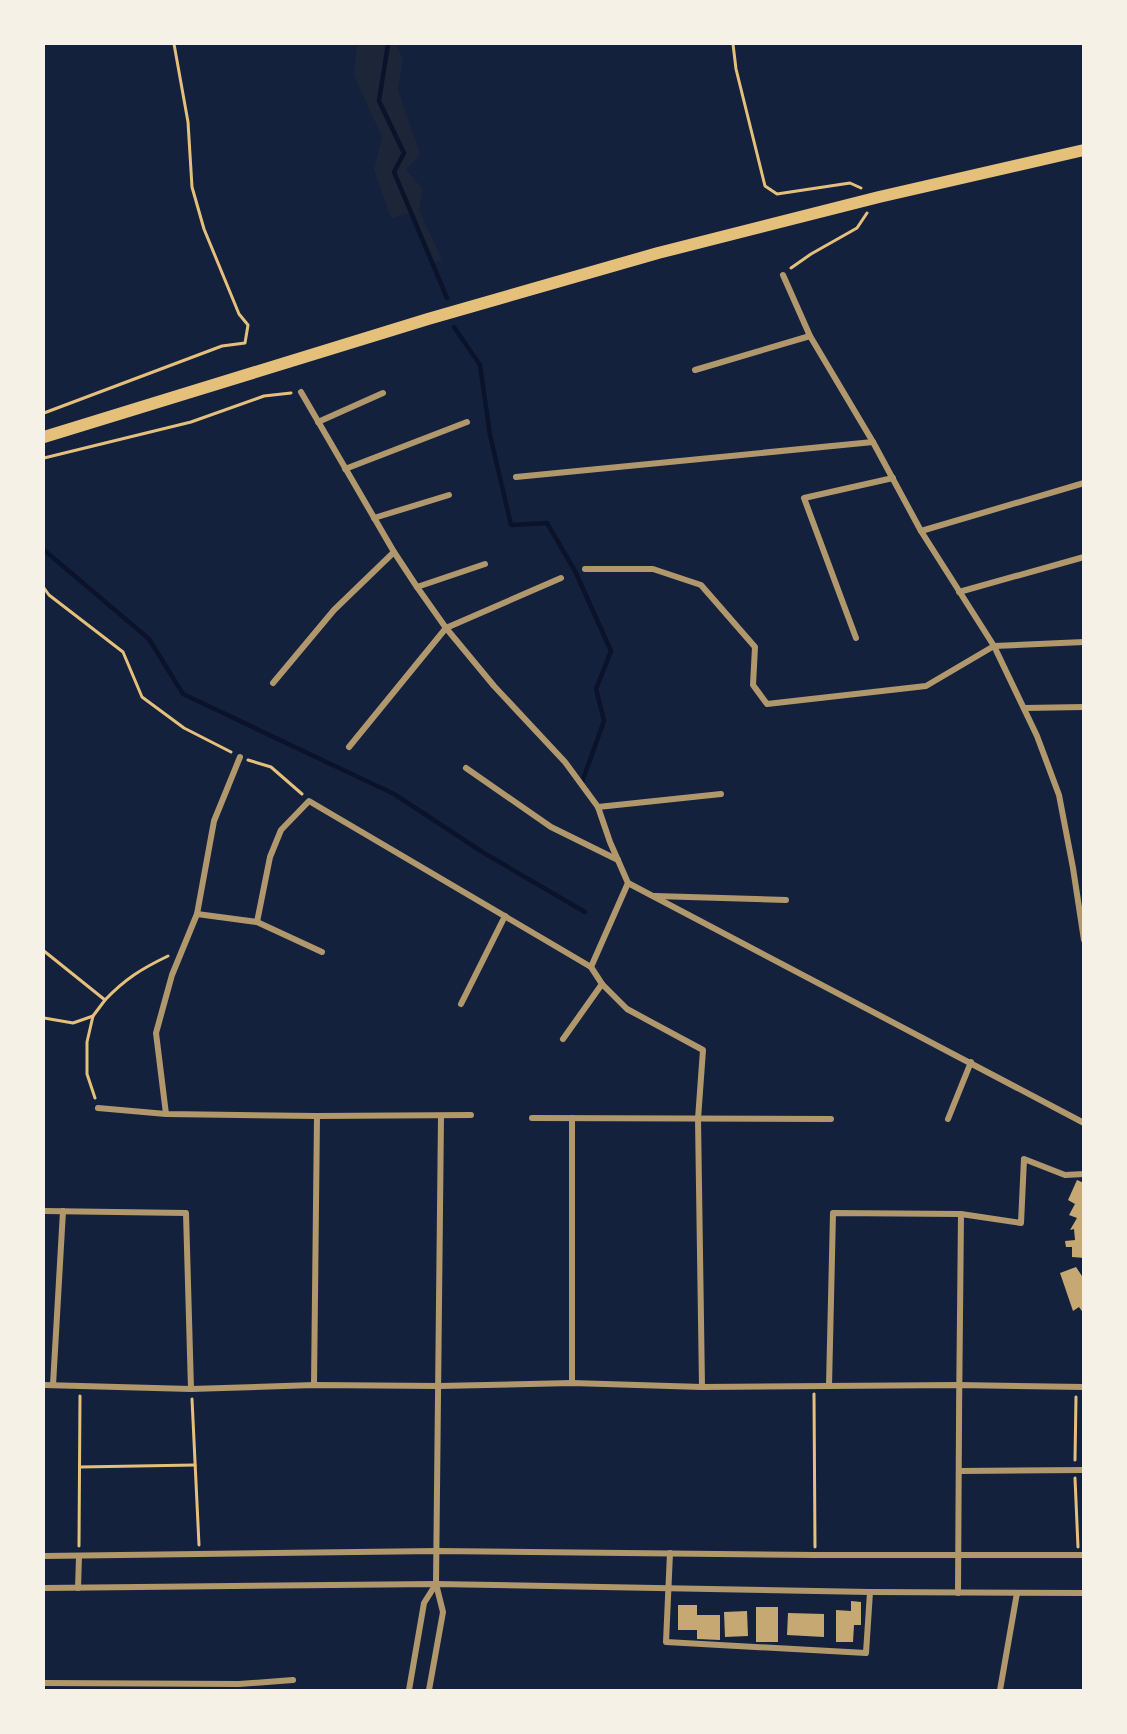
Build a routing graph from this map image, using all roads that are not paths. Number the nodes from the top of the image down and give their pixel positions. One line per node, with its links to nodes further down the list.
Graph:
1 (1083, 150): 9 (main road)
2 (783, 275): 3 (street)
3 (810, 336): 4 (street); 10 (street)
4 (695, 370)
5 (302, 392): 7 (street)
6 (383, 393): 7 (street)
7 (318, 422): 11 (street)
8 (467, 422): 11 (street)
9 (44, 437)
10 (873, 442): 12 (street); 13 (street)
11 (345, 469): 16 (street)
12 (516, 477)
13 (893, 478): 17 (street); 26 (street)
14 (1083, 483): 17 (street)
15 (449, 495): 16 (street)
16 (374, 518): 18 (street)
17 (921, 531): 24 (street)
18 (394, 552): 23 (street); 29 (street)
19 (1083, 557): 24 (street)
20 (485, 564): 23 (street)
21 (585, 569): 28 (street)
22 (561, 578): 25 (street)
23 (417, 587): 25 (street)
24 (959, 592): 28 (street)
25 (446, 628): 32 (street); 36 (street)
26 (856, 638)
27 (1083, 642): 28 (street)
28 (994, 646): 31 (street)
29 (273, 683)
30 (1083, 707): 31 (street)
31 (1024, 708): 44 (street)
32 (350, 747)
33 (240, 757): 41 (street)
34 (466, 768): 37 (street)
35 (722, 794): 36 (street)
36 (598, 807): 37 (street)
37 (618, 860): 38 (street)
38 (628, 883): 39 (street); 46 (street)
39 (652, 896): 40 (street); 50 (street)
40 (786, 900)
41 (196, 914): 43 (street); 52 (street)
42 (505, 916): 43 (street); 46 (street); 48 (street)
43 (257, 922): 45 (street)
44 (1083, 940)
45 (322, 952)
46 (591, 967): 47 (street)
47 (602, 984): 49 (street); 58 (street)
48 (461, 1004)
49 (563, 1039)
50 (971, 1062): 60 (street); 61 (street)
51 (98, 1108): 52 (street)
52 (166, 1114): 54 (street)
53 (471, 1114): 55 (street)
54 (318, 1116): 55 (street); 70 (street)
55 (441, 1116): 71 (street)
56 (532, 1118): 57 (street)
57 (572, 1118): 58 (street); 66 (street)
58 (698, 1119): 59 (street); 73 (street)
59 (831, 1119)
60 (948, 1119)
61 (1083, 1123)
62 (1083, 1174): 65 (street)
63 (44, 1211): 64 (street)
64 (63, 1211): 69 (street); 75 (street)
65 (961, 1214): 67 (street); 72 (street)
66 (572, 1383): 71 (street); 73 (street)
67 (958, 1384): 72 (street); 74 (street); 77 (street)
68 (44, 1385): 69 (street)
69 (53, 1385): 75 (street)
70 (314, 1385): 71 (street); 75 (street)
71 (439, 1386): 78 (street)
72 (829, 1386): 73 (street)
73 (702, 1387)
74 (1083, 1387)
75 (191, 1389)
76 (1083, 1470): 77 (street)
77 (960, 1471): 80 (street)
78 (437, 1551): 79 (street); 83 (street); 84 (street)
79 (670, 1553): 80 (street); 87 (street)
80 (959, 1555): 81 (street); 89 (street)
81 (1083, 1555)
82 (44, 1556): 83 (street)
83 (79, 1556): 86 (street)
84 (436, 1584): 86 (street); 87 (street); 96 (street); 97 (street)
85 (44, 1588): 86 (street)
86 (78, 1588)
87 (668, 1588): 88 (street); 88 (street)
88 (870, 1592): 89 (street)
89 (958, 1593): 90 (street)
90 (1017, 1593): 91 (street); 98 (street)
91 (1083, 1593)
92 (293, 1680): 94 (street)
93 (44, 1683): 95 (street)
94 (239, 1687): 95 (street)
95 (158, 1688)
96 (409, 1690)
97 (429, 1690)
98 (1000, 1690)

